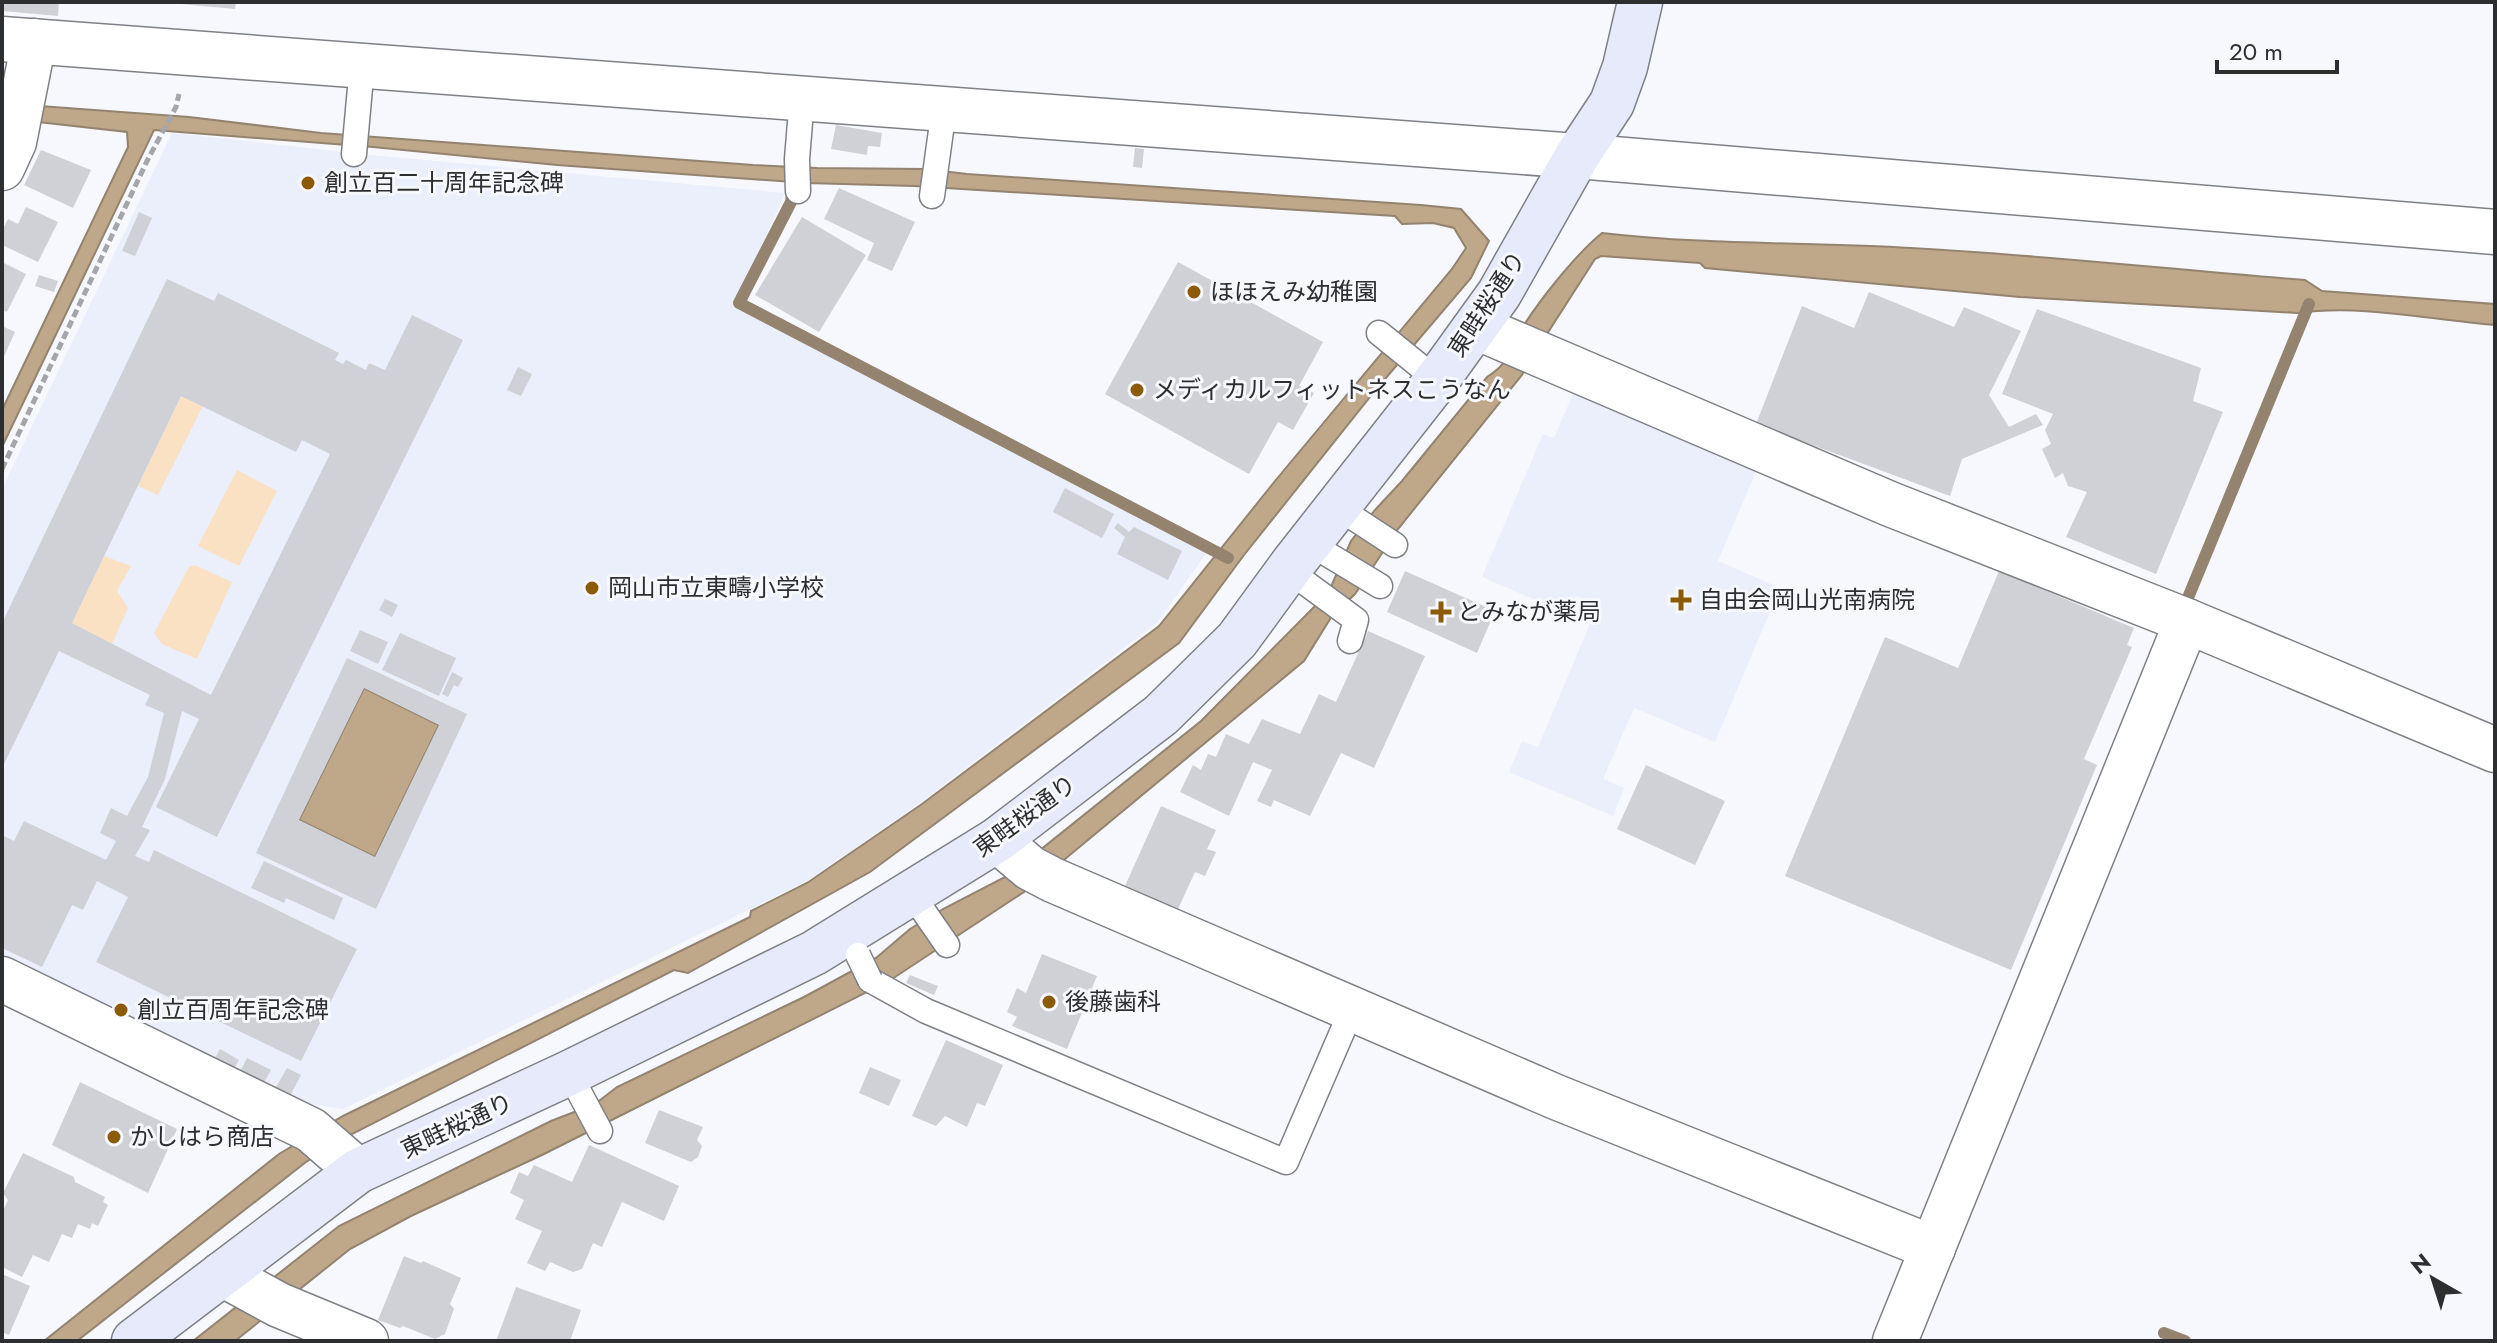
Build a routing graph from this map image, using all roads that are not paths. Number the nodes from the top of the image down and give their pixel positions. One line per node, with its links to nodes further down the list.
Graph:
1 (1640, 2): 7 (street, 東畦桜通り)
2 (18, 40): 3 (street); 8 (street)
3 (362, 66): 4 (street); 6 (lane)
4 (802, 98): 5 (street); 9 (lane)
5 (944, 109): 7 (street); 10 (lane)
6 (354, 154)
7 (1577, 156): 11 (street); 13 (street, 東畦桜通り)
8 (2, 168)
9 (798, 191)
10 (932, 196)
11 (2495, 232)
12 (1379, 333): 14 (lane)
13 (1506, 340): 14 (street, 東畦桜通り); 19 (street)
14 (1424, 370): 15 (street, 東畦桜通り)
15 (1351, 516): 16 (lane); 17 (street, 東畦桜通り)
16 (1395, 545)
17 (1321, 576): 18 (lane); 20 (lane); 22 (street, 東畦桜通り)
18 (1375, 583)
19 (2187, 621): 21 (street); 31 (street)
20 (1350, 641)
21 (2495, 750)
22 (997, 840): 23 (street, 東畦桜通り); 27 (street)
23 (920, 905): 24 (street, 東畦桜通り); 25 (lane)
24 (853, 943): 27 (lane, bridge); 28 (street, 東畦桜通り)
25 (947, 945)
26 (2, 979): 30 (street)
27 (1352, 1009): 31 (street)
28 (576, 1086): 29 (lane); 30 (street, 東畦桜通り)
29 (600, 1131)
30 (333, 1150): 32 (street, 東畦桜通り)
31 (1933, 1248): 35 (street)
32 (251, 1290): 33 (street, 東畦桜通り); 34 (street)
33 (134, 1341)
34 (366, 1341)
35 (1895, 1341)

